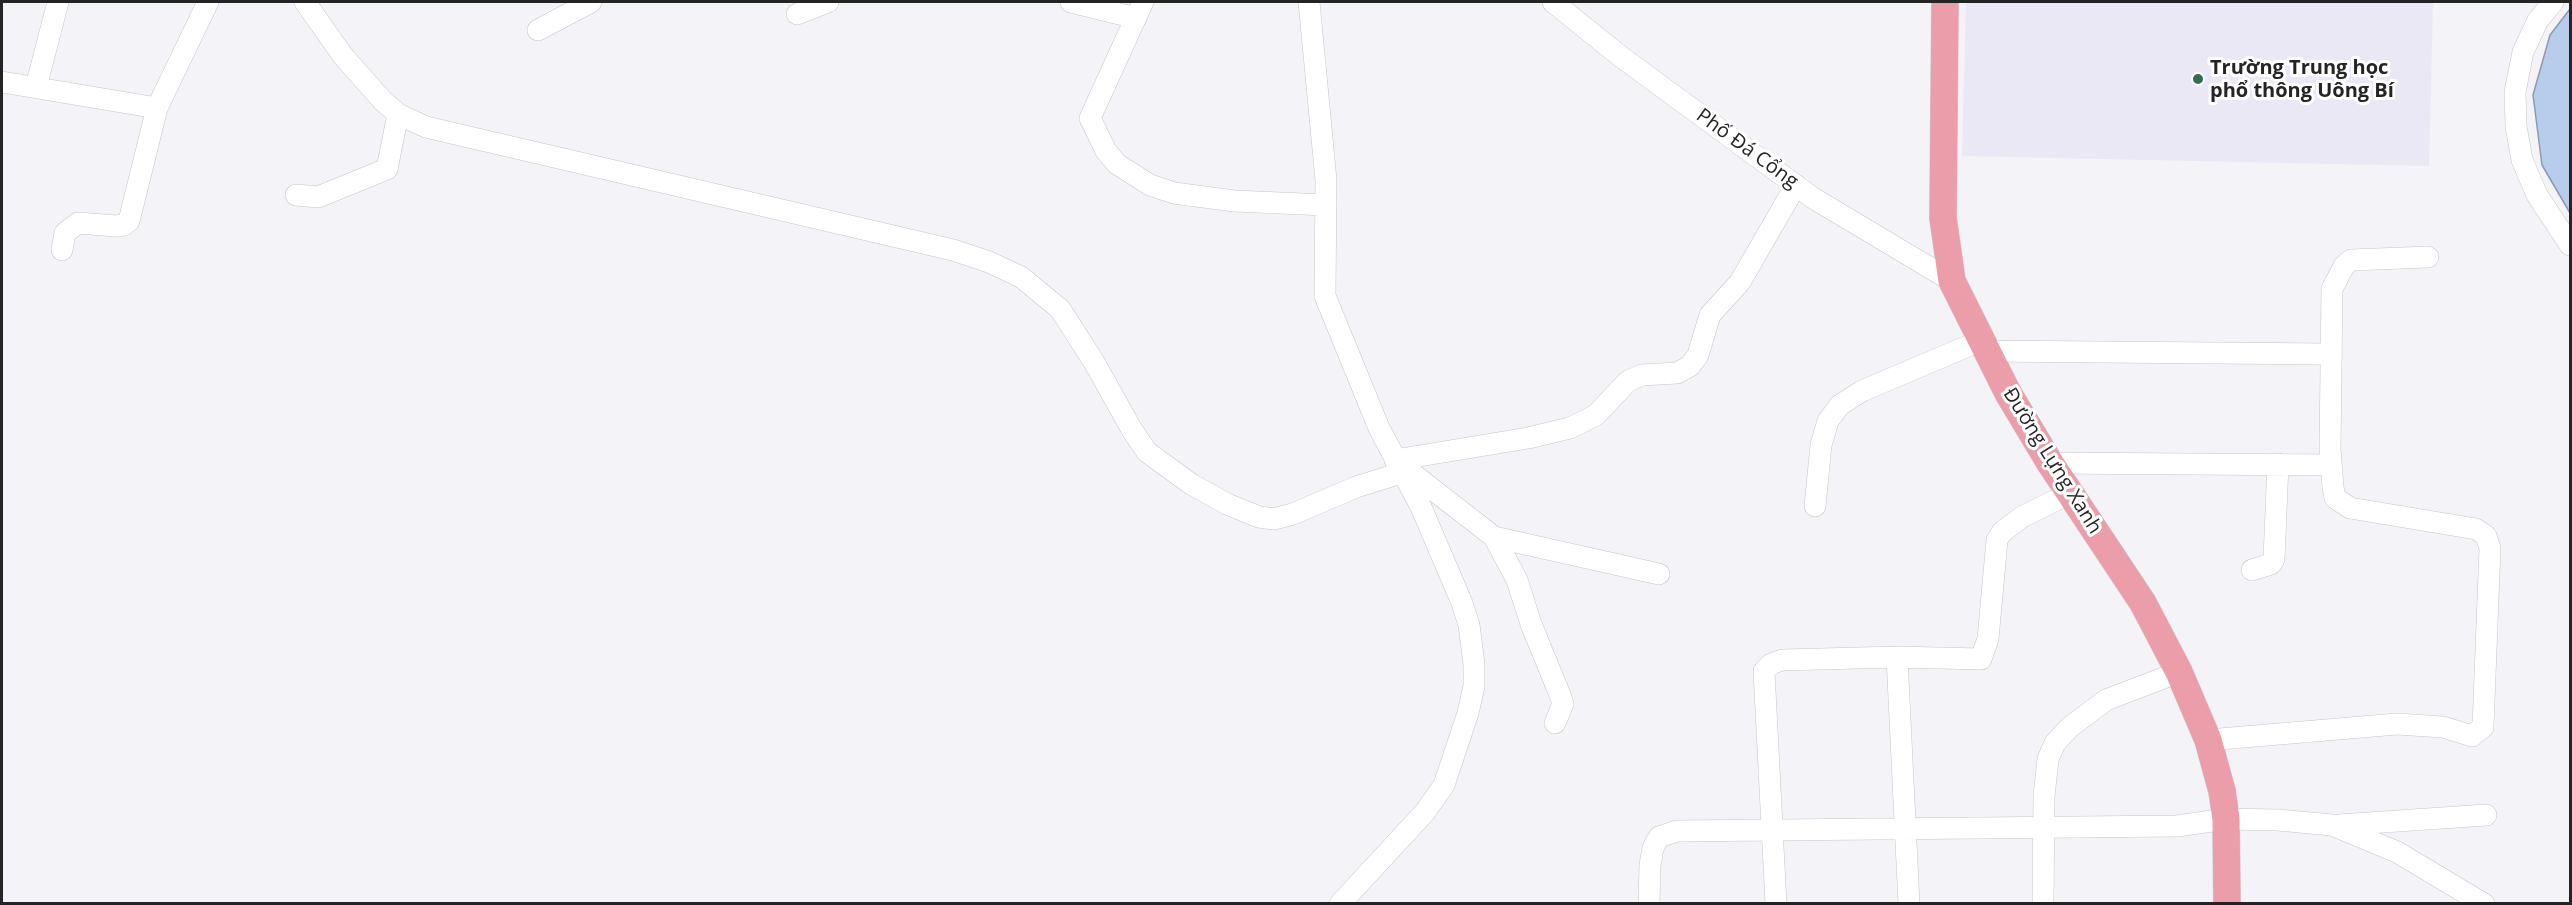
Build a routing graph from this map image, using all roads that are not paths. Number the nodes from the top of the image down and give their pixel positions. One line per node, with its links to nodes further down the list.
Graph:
1 (58, 2): 15 (street)
2 (208, 2): 16 (street)
3 (305, 2): 17 (street)
4 (591, 2): 13 (street)
5 (828, 2): 12 (street)
6 (1071, 2): 11 (street)
7 (1309, 2): 20 (street)
8 (1553, 2): 18 (street, Phố Đá Cổng)
9 (1945, 2): 24 (main road, Đường Lựng Xanh)
10 (2553, 2): 21 (street)
11 (1140, 10): 20 (street)
12 (797, 14)
13 (538, 30)
14 (2, 82): 15 (street)
15 (36, 87): 16 (street)
16 (158, 108): 22 (street)
17 (398, 114): 19 (street); 30 (street)
18 (1796, 185): 24 (street, Phố Đá Cổng); 30 (street)
19 (296, 195)
20 (1326, 205): 30 (street)
21 (2571, 245)
22 (62, 250)
23 (2428, 257): 26 (street)
24 (1952, 281): 25 (main road, Đường Lựng Xanh)
25 (1984, 346): 26 (street); 27 (main road, Đường Lựng Xanh); 32 (street)
26 (2330, 354): 29 (street)
27 (2050, 463): 28 (street); 31 (main road, Đường Lựng Xanh)
28 (2278, 464): 29 (street); 34 (street)
29 (2331, 465): 39 (street)
30 (1398, 467): 33 (street); 46 (street)
31 (2070, 493): 36 (street); 37 (main road, Đường Lựng Xanh)
32 (1815, 506)
33 (1494, 537): 35 (street); 38 (street)
34 (2252, 570)
35 (1659, 574)
36 (1897, 657): 43 (street); 45 (street)
37 (2179, 672): 39 (main road, Đường Lựng Xanh); 44 (street)
38 (1555, 723)
39 (2208, 740): 41 (main road, Đường Lựng Xanh)
40 (2486, 816): 42 (street)
41 (2226, 819): 42 (street); 44 (street); 51 (main road, Đường Lựng Xanh)
42 (2332, 825): 52 (street)
43 (1907, 828): 44 (street); 45 (street); 49 (street)
44 (2042, 828): 50 (street)
45 (1774, 831): 47 (street); 48 (street)
46 (1340, 903)
47 (1649, 903)
48 (1776, 903)
49 (1909, 903)
50 (2043, 903)
51 (2227, 903)
52 (2484, 903)

